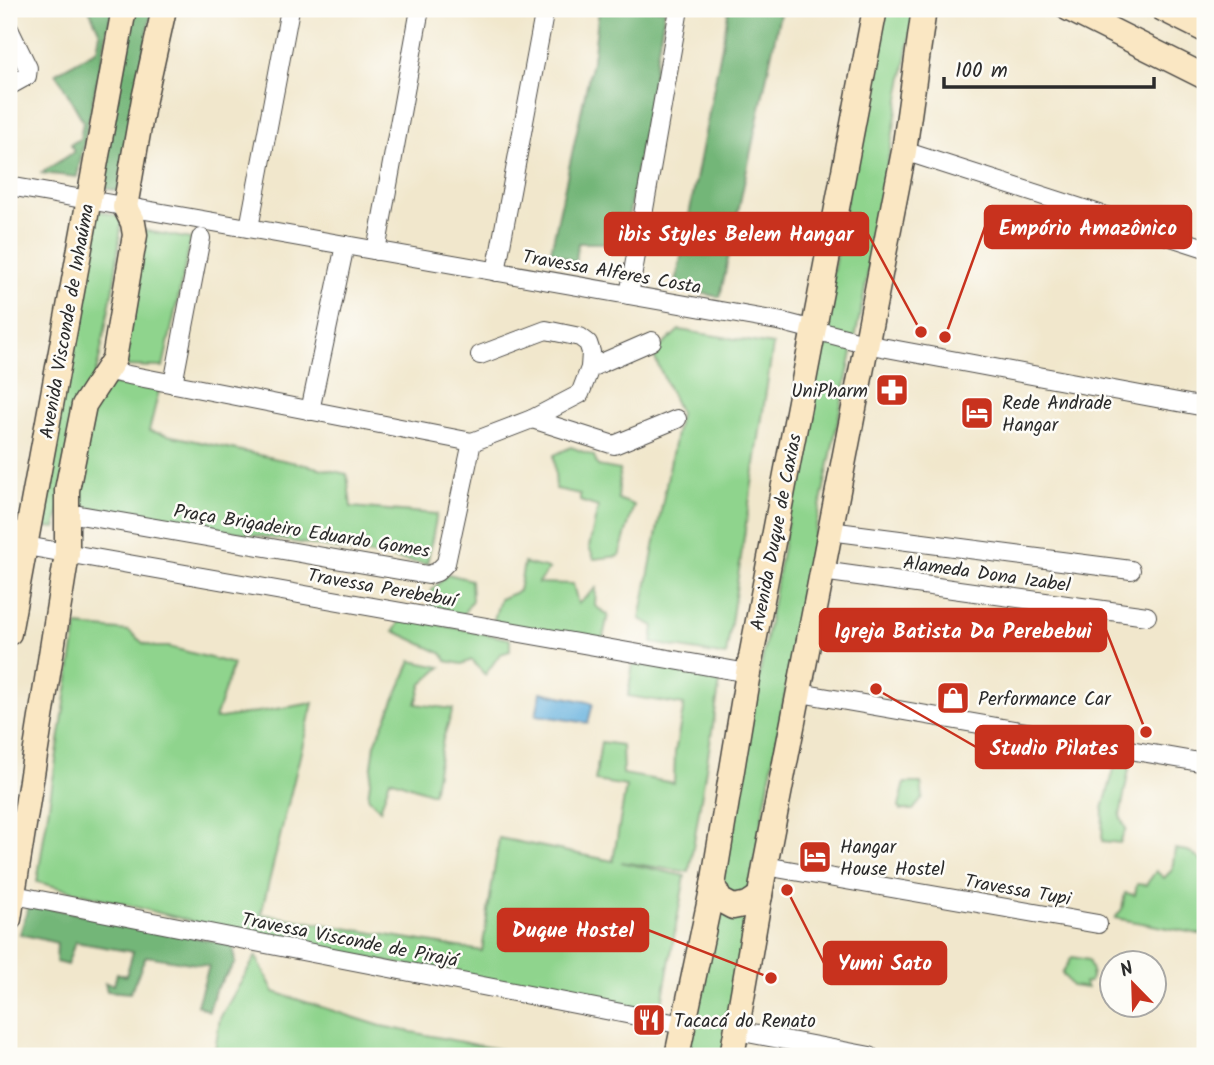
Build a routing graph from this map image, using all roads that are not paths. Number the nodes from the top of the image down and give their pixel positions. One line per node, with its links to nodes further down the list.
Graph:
1 (124, 9): 17 (main road, Avenida Visconde de Inhaúma)
2 (164, 9): 18 (main road, Avenida Visconde de Inhaúma)
3 (289, 9): 19 (street)
4 (420, 9): 23 (street)
5 (545, 9): 24 (street)
6 (679, 9): 25 (street)
7 (875, 9): 26 (main road, Avenida Duque de Caxias)
8 (923, 9): 15 (main road)
9 (1069, 9): 13 (main road)
10 (1163, 9): 12 (main road)
11 (9, 29): 14 (street)
12 (1205, 30)
13 (1205, 77)
14 (9, 86)
15 (904, 152): 22 (street); 28 (main road)
16 (9, 187): 17 (street, Travessa Alferes Costa)
17 (87, 200): 18 (street, Travessa Alferes Costa); 40 (main road, Avenida Visconde de Inhaúma)
18 (125, 207): 19 (street, Travessa Alferes Costa); 31 (main road, Avenida Visconde de Inhaúma)
19 (249, 228): 21 (street, Travessa Alferes Costa)
20 (201, 238): 32 (street)
21 (345, 245): 23 (street, Travessa Alferes Costa); 34 (street)
22 (1205, 248)
23 (376, 251): 24 (street, Travessa Alferes Costa)
24 (496, 272): 25 (street, Travessa Alferes Costa)
25 (629, 295): 26 (street, Travessa Alferes Costa)
26 (814, 331): 28 (street, Travessa Alferes Costa); 46 (main road, Avenida Duque de Caxias)
27 (652, 341): 30 (street)
28 (868, 344): 33 (street, Travessa Alferes Costa); 39 (main road)
29 (480, 355): 30 (street)
30 (590, 368): 35 (street)
31 (108, 371): 32 (street); 38 (main road, Avenida Visconde de Inhaúma)
32 (173, 384): 34 (street)
33 (1205, 407)
34 (310, 411): 37 (street)
35 (533, 419): 36 (street); 37 (street)
36 (677, 419)
37 (472, 442): 38 (street, Praça Brigadeiro Eduardo Gomes)
38 (68, 513): 41 (main road, Avenida Visconde de Inhaúma)
39 (831, 531): 42 (street); 43 (main road)
40 (17, 545): 41 (street, Travessa Perebebuí); 45 (main road, Avenida Visconde de Inhaúma)
41 (67, 555): 46 (street, Travessa Perebebuí); 52 (main road, Avenida Visconde de Inhaúma)
42 (1130, 570)
43 (822, 571): 44 (street, Alameda Dona Izabel); 47 (main road)
44 (1147, 616)
45 (9, 634)
46 (748, 673): 50 (main road, Avenida Duque de Caxias)
47 (800, 693): 48 (street); 49 (main road)
48 (1205, 763)
49 (765, 866): 51 (main road); 53 (street, Travessa Tupi)
50 (713, 885): 51 (main road); 54 (main road, Avenida Duque de Caxias)
51 (761, 896): 55 (main road)
52 (10, 903): 54 (street, Travessa Visconde de Pirajá)
53 (1098, 924)
54 (683, 1025): 56 (main road, Avenida Duque de Caxias)
55 (737, 1031): 57 (main road); 58 (street)
56 (677, 1056)
57 (732, 1056)
58 (870, 1056)

